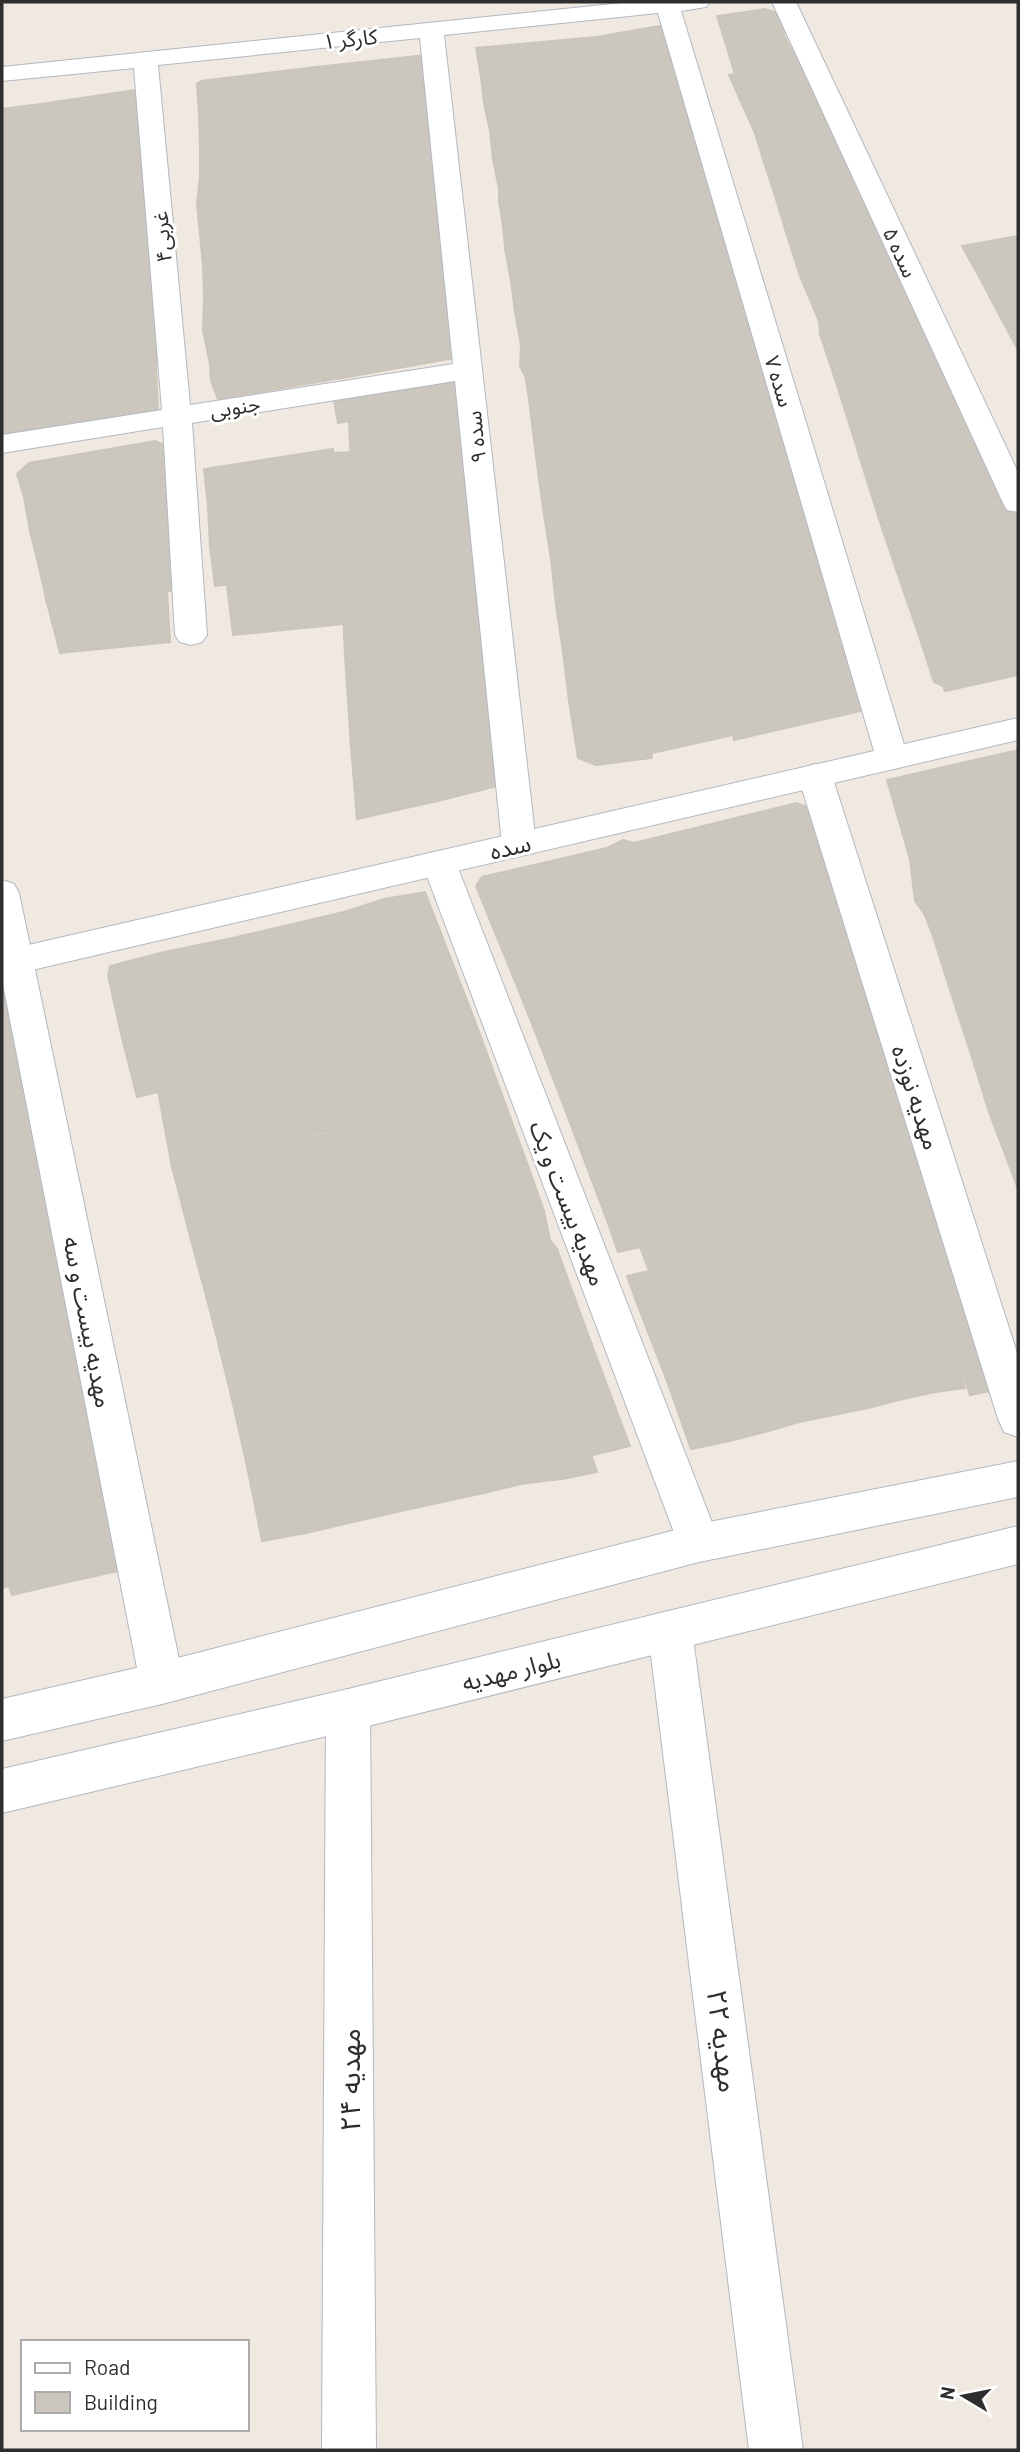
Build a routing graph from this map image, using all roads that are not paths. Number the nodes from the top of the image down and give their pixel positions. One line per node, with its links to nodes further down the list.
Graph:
1 (698, 2): 3 (street, کارگر ۱)
2 (784, 2): 10 (street, سده ۵)
3 (667, 5): 4 (street, کارگر ۱); 13 (street, سده ۷)
4 (431, 29): 5 (street, کارگر ۱); 7 (street, سده ۹)
5 (145, 59): 6 (street, کارگر ۱); 8 (street, غربی۴)
6 (2, 74)
7 (468, 370): 8 (street, جنوبی); 15 (street, سده ۹)
8 (177, 415): 9 (street, جنوبی); 11 (street, غربی۴)
9 (2, 444)
10 (1018, 503)
11 (191, 635)
12 (1018, 729): 13 (street, سده)
13 (892, 758): 14 (street, سده)
14 (815, 776): 15 (street, سده); 19 (street, مهدیه نوزده)
15 (519, 844): 16 (street, سده)
16 (439, 863): 18 (street, سده); 21 (street, مهدیه بیست و یک)
17 (2, 893): 18 (street, مهدیه بیست و سه)
18 (9, 962): 24 (street, مهدیه بیست و سه)
19 (1018, 1419)
20 (1018, 1479): 21 (street)
21 (699, 1543): 24 (street)
22 (1017, 1552): 23 (street, بلوار مهدیه)
23 (670, 1631): 25 (street, بلوار مهدیه); 29 (street, مهدیه ۲۲)
24 (162, 1683): 26 (street)
25 (348, 1710): 27 (street, بلوار مهدیه); 28 (street, مهدیه ۲۴)
26 (2, 1720)
27 (2, 1791)
28 (349, 2450)
29 (776, 2450)

